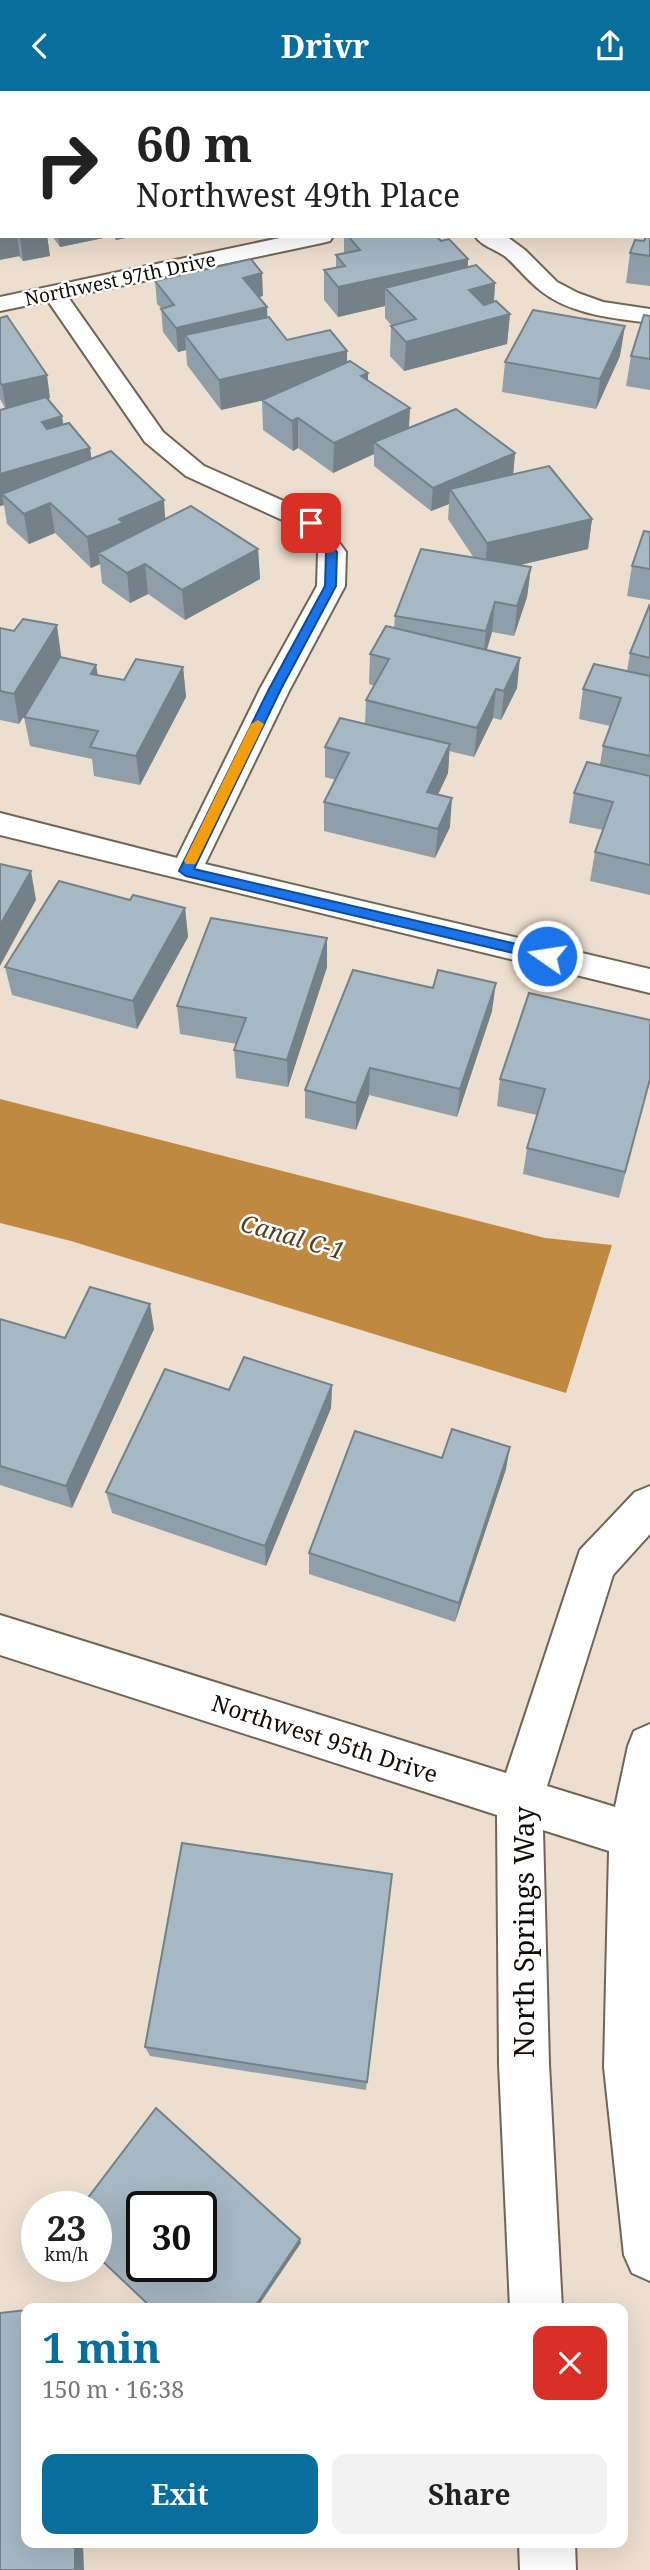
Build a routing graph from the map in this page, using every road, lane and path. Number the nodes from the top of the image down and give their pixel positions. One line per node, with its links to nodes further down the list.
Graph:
1 (313, 238): 3 (street, Northwest 97th Drive)
2 (491, 238): 5 (street)
3 (54, 293): 4 (street, Northwest 97th Drive); 7 (street)
4 (0, 304)
5 (650, 316)
6 (0, 824): 7 (street)
7 (186, 871): 8 (street)
8 (650, 981)
9 (650, 1505): 12 (street, North Springs Way)
10 (0, 1635): 12 (street, Northwest 95th Drive)
11 (650, 1747): 13 (street)
12 (520, 1801): 13 (street, Northwest 95th Drive); 15 (street, North Springs Way)
13 (641, 1839): 14 (street)
14 (650, 2255)
15 (536, 2303)
16 (547, 2548): 17 (street)
17 (548, 2570)

